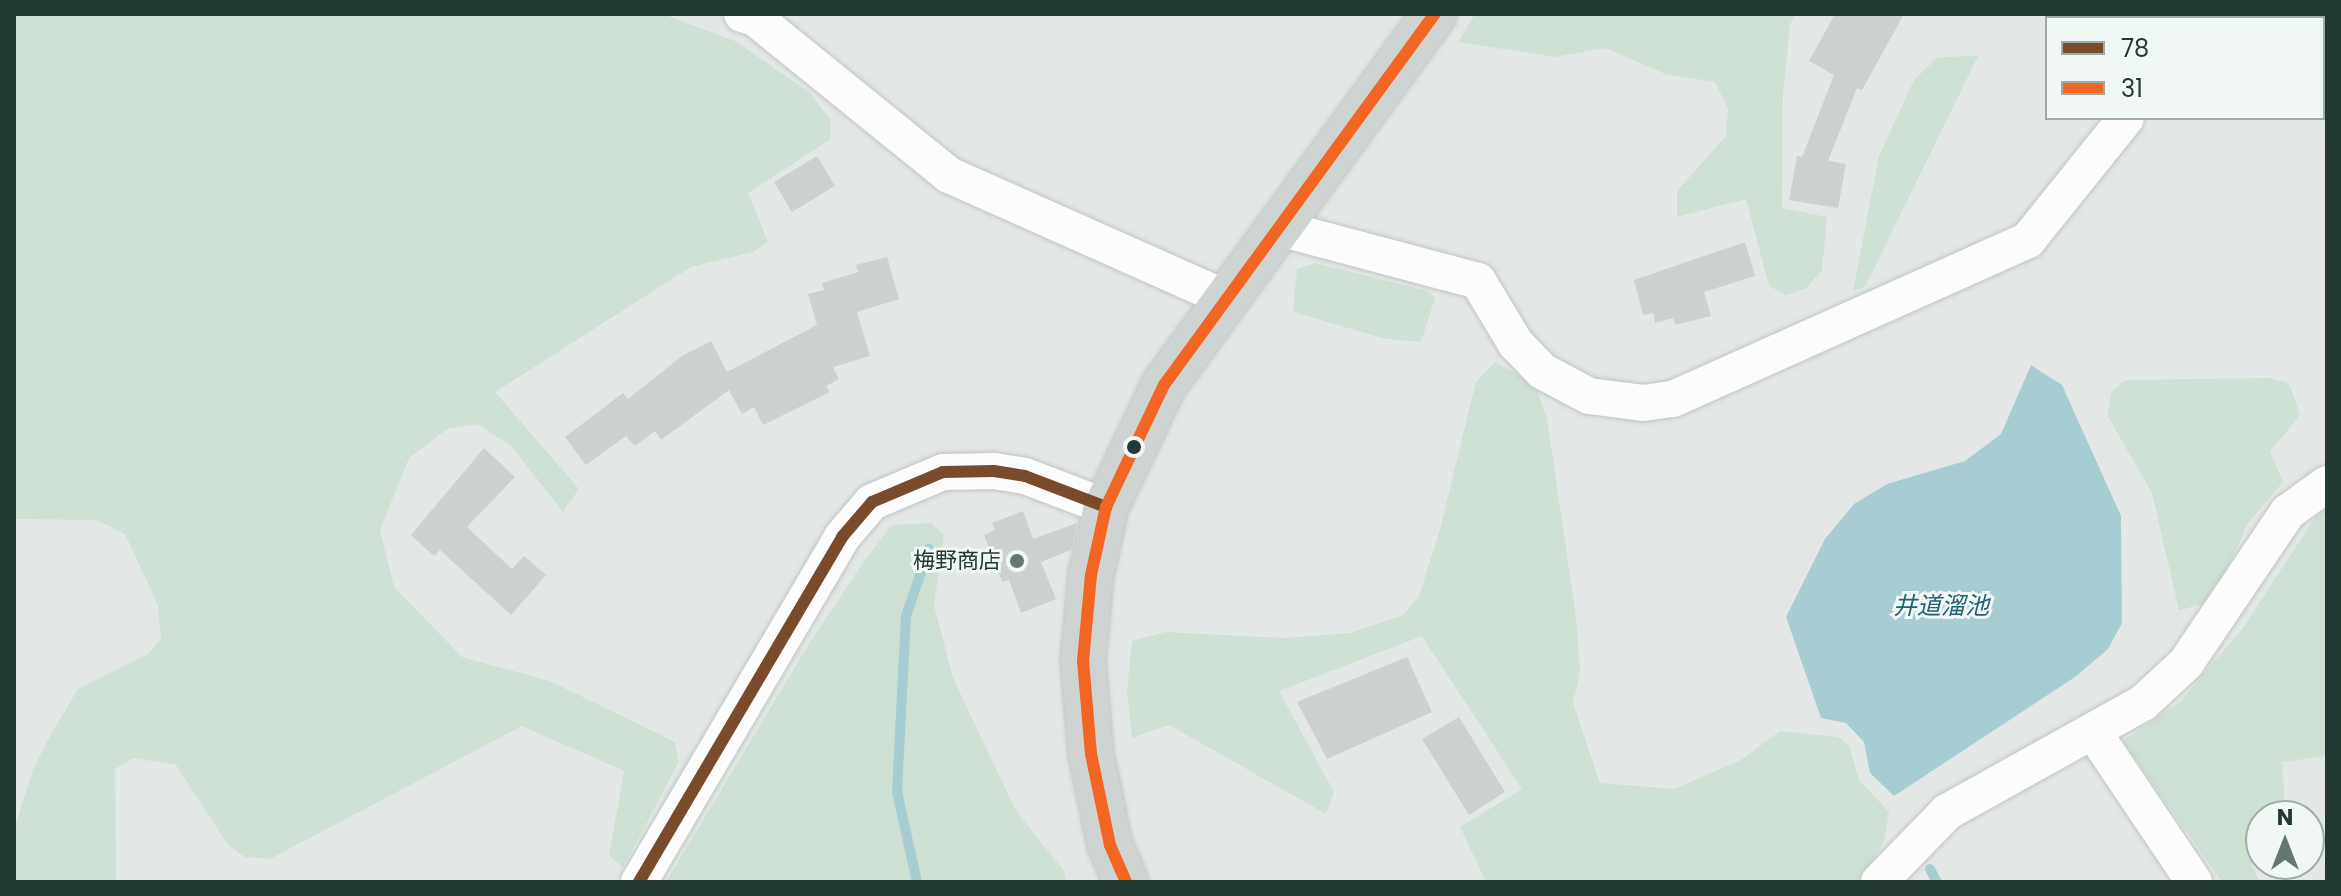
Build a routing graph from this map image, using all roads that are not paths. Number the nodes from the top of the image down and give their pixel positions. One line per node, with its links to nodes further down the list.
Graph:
1 (742, 14): 5 (street)
2 (1435, 14): 4 (main road)
3 (2124, 120): 4 (street)
4 (1279, 228): 5 (main road)
5 (1227, 299): 7 (main road)
6 (2327, 484): 8 (street)
7 (1106, 507): 9 (street); 10 (main road)
8 (2094, 733): 11 (street); 12 (street)
9 (639, 882)
10 (1126, 882)
11 (1879, 882)
12 (2194, 882)

